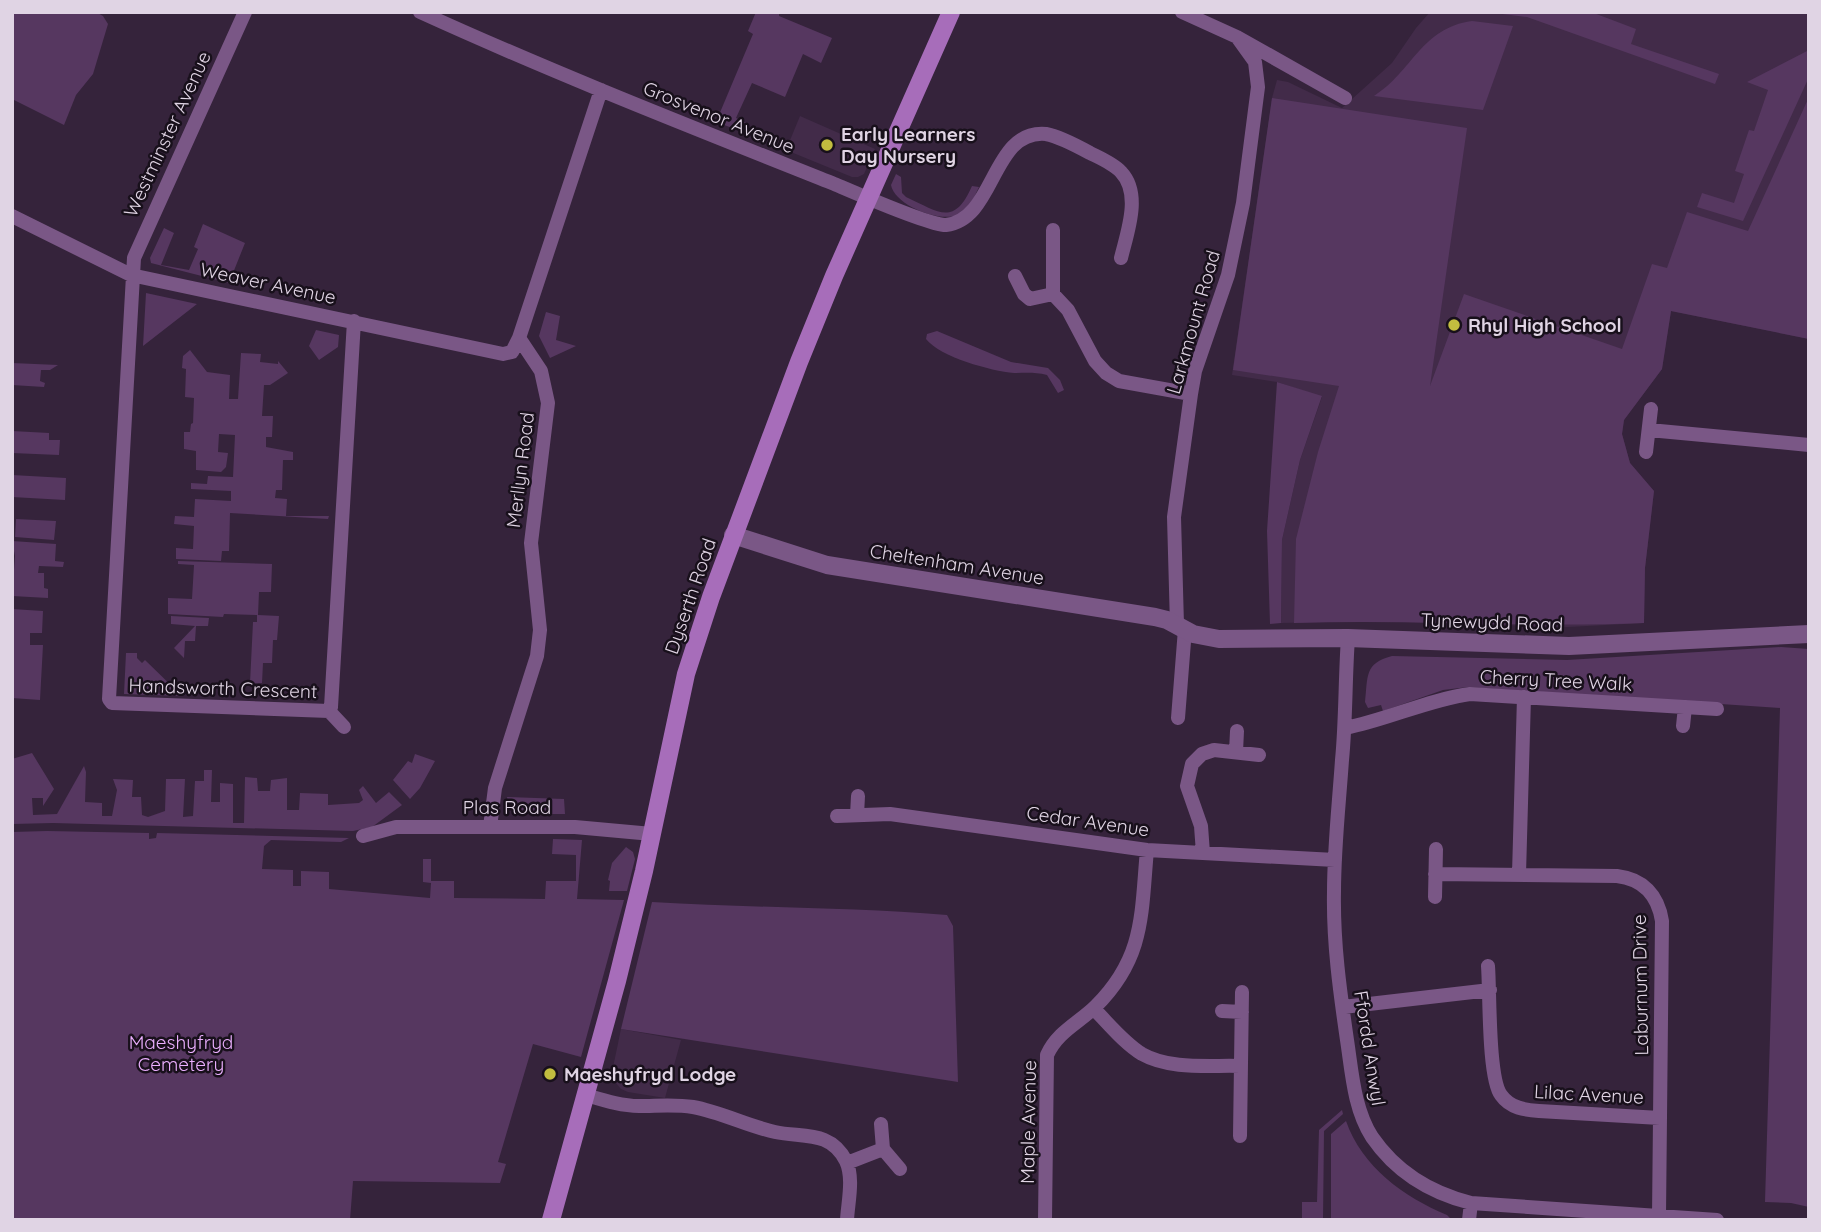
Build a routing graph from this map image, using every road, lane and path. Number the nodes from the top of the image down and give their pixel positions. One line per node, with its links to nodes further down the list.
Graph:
1 (245, 12): 12 (street, Westminster Avenue)
2 (420, 12): 6 (street, Grosvenor Avenue)
3 (951, 12): 8 (main road, Dyserth Road)
4 (1182, 12): 5 (street)
5 (1237, 37): 7 (street); 17 (street, Larkmount Road)
6 (601, 90): 8 (street, Grosvenor Avenue); 16 (street)
7 (1345, 98)
8 (867, 197): 11 (street, Grosvenor Avenue); 22 (main road, Dyserth Road)
9 (12, 216): 12 (street, Weaver Avenue)
10 (1053, 230): 14 (street)
11 (1121, 258)
12 (131, 275): 15 (street, Weaver Avenue); 29 (street, Handsworth Crescent)
13 (1015, 276): 14 (street)
14 (1054, 294): 17 (street)
15 (354, 321): 16 (street, Weaver Avenue); 29 (street, Handsworth Crescent)
16 (519, 338): 40 (street, Merllyn Road)
17 (1191, 394): 23 (street, Larkmount Road)
18 (1651, 409): 19 (street)
19 (1649, 430): 20 (street); 21 (street)
20 (1809, 445)
21 (1646, 452)
22 (733, 535): 23 (street, Cheltenham Avenue); 41 (main road, Dyserth Road)
23 (1181, 627): 25 (street, Tynewydd Road); 30 (street, Larkmount Road)
24 (1809, 634): 25 (street, Tynewydd Road)
25 (1348, 638): 33 (street, Ffordd Anwyl)
26 (1524, 697): 27 (street, Cherry Tree Walk); 33 (street, Cherry Tree Walk); 48 (street)
27 (1685, 707): 28 (street, Cherry Tree Walk); 31 (street)
28 (1717, 709)
29 (329, 710): 32 (street)
30 (1178, 718)
31 (1683, 726)
32 (344, 727)
33 (1345, 728): 46 (street, Ffordd Anwyl)
34 (1237, 731): 35 (street)
35 (1236, 752): 36 (street); 45 (street)
36 (1259, 755)
37 (858, 796): 39 (street)
38 (837, 816): 39 (street, Cedar Avenue)
39 (858, 816): 44 (street, Cedar Avenue)
40 (490, 827): 41 (street, Plas Road); 42 (street, Plas Road)
41 (652, 834): 58 (main road, Dyserth Road)
42 (363, 836)
43 (1436, 849): 47 (street)
44 (1147, 850): 45 (street, Cedar Avenue); 54 (street, Maple Avenue)
45 (1203, 853): 46 (street, Cedar Avenue)
46 (1335, 860): 53 (street, Ffordd Anwyl)
47 (1435, 874): 48 (street, Laburnum Drive); 49 (street)
48 (1519, 874): 59 (street, Laburnum Drive)
49 (1435, 897)
50 (1488, 966): 51 (street, Lilac Avenue)
51 (1490, 990): 53 (street); 59 (street, Lilac Avenue)
52 (1242, 992): 56 (street)
53 (1343, 1007): 65 (street, Ffordd Anwyl)
54 (1094, 1009): 57 (street); 69 (street, Maple Avenue)
55 (1222, 1011): 56 (street)
56 (1242, 1012): 57 (street)
57 (1240, 1066): 61 (street)
58 (586, 1095): 63 (street); 67 (main road, Dyserth Road)
59 (1660, 1118): 66 (street, Laburnum Drive)
60 (880, 1124): 62 (street)
61 (1240, 1136)
62 (883, 1149): 63 (street); 64 (street)
63 (847, 1163): 68 (street)
64 (900, 1169)
65 (1471, 1203): 66 (street, Ffordd Anwyl); 70 (street)
66 (1659, 1216): 71 (street, Ffordd Anwyl)
67 (551, 1220)
68 (847, 1220)
69 (1046, 1220)
70 (1469, 1220)
71 (1717, 1220)

